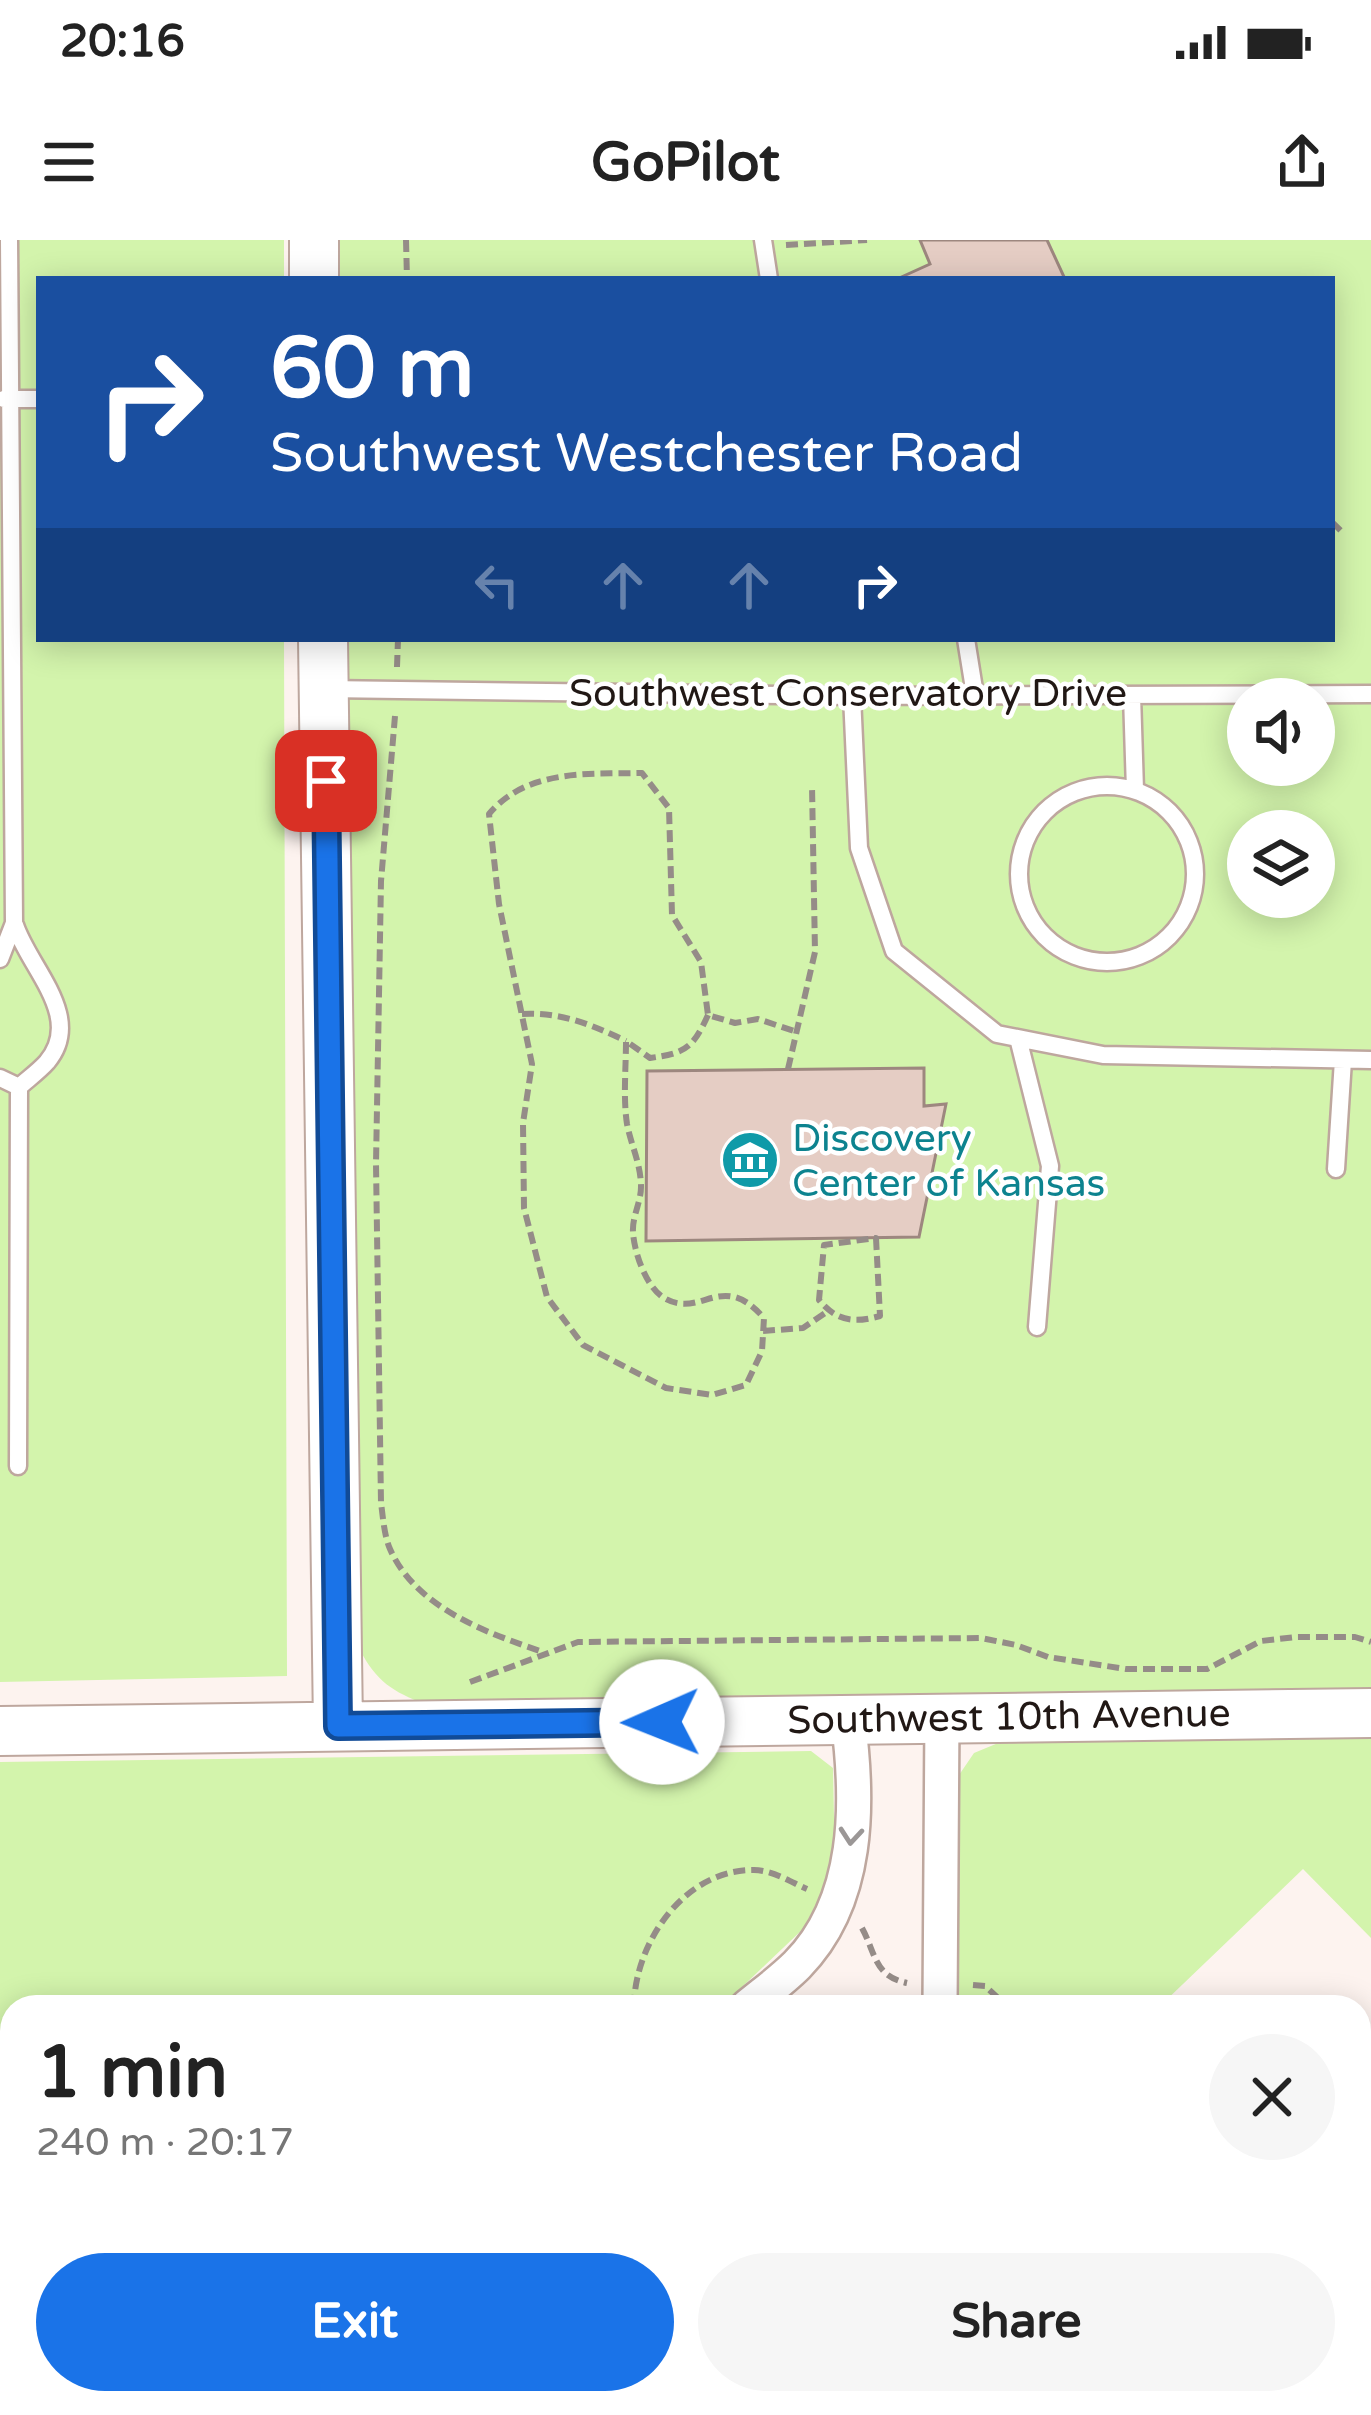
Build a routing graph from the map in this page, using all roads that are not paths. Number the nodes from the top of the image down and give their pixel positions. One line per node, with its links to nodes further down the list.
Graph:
1 (9, 240): 6 (lane)
2 (314, 240): 4 (main road)
3 (764, 244): 5 (lane)
4 (314, 276)
5 (769, 276)
6 (5, 399): 7 (lane); 14 (lane)
7 (36, 399)
8 (323, 642): 10 (main road)
9 (966, 642): 13 (lane)
10 (325, 689): 15 (lane, Southwest Conservatory Drive); 30 (main road)
11 (1132, 694): 12 (lane, Southwest Conservatory Drive); 13 (lane, Southwest Conservatory Drive); 16 (lane)
12 (1371, 694)
13 (975, 695): 15 (lane, Southwest Conservatory Drive)
14 (6, 696): 17 (lane)
15 (852, 696): 19 (lane)
16 (1135, 790): 16 (lane)
17 (14, 923): 18 (lane); 23 (lane)
18 (0, 959)
19 (1018, 1038): 20 (lane); 25 (lane)
20 (1343, 1060): 21 (lane); 24 (lane)
21 (1371, 1060)
22 (0, 1078): 23 (lane)
23 (19, 1087): 26 (lane)
24 (1336, 1169)
25 (1037, 1327)
26 (18, 1466)
27 (1371, 1713): 28 (main road, Southwest 10th Avenue)
28 (942, 1716): 29 (main road, Southwest 10th Avenue); 32 (street)
29 (848, 1719): 30 (main road, Southwest 10th Avenue); 33 (street, one-way to 33)
30 (338, 1726): 31 (main road, Southwest 10th Avenue)
31 (0, 1731)
32 (942, 1992)
33 (761, 1995)

